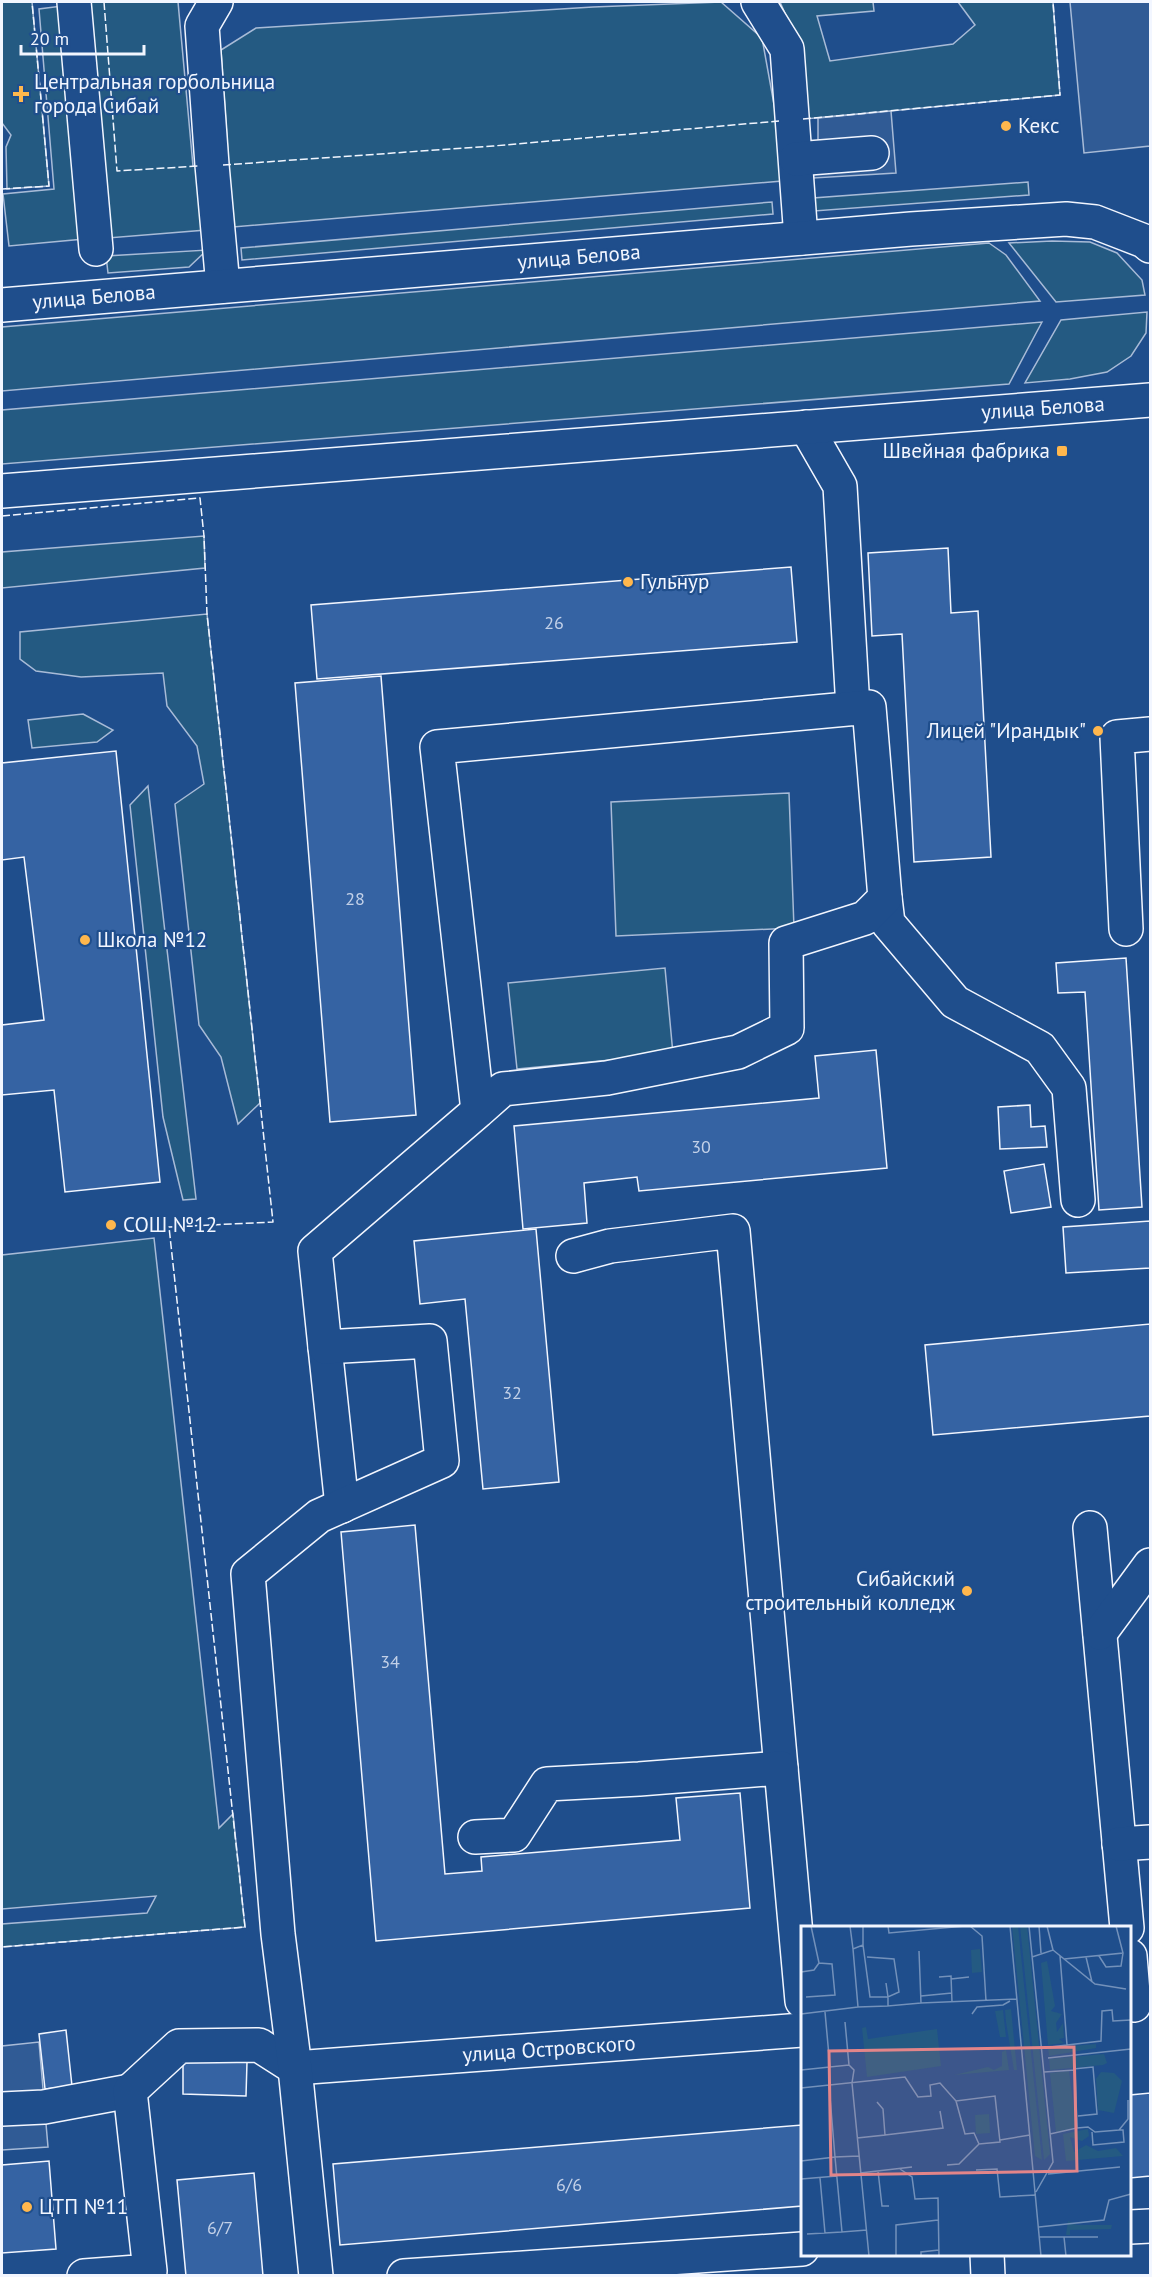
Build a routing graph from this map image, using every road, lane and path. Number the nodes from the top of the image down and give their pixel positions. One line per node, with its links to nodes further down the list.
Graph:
1 (74, 2): 8 (main road)
2 (759, 2): 5 (main road)
3 (206, 10): 9 (main road)
4 (872, 153): 5 (main road)
5 (796, 159): 6 (main road)
6 (801, 238): 7 (main road, улица Белова); 9 (main road, улица Белова)
7 (1150, 246)
8 (96, 249)
9 (223, 286): 10 (main road, улица Белова)
10 (2, 305)
11 (1149, 398): 12 (main road, улица Белова)
12 (806, 427): 13 (main road, улица Белова); 14 (main road)
13 (2, 491)
14 (854, 708): 16 (main road); 18 (main road)
15 (1150, 735): 17 (main road)
16 (885, 898): 18 (main road); 19 (main road)
17 (1126, 929)
18 (478, 1111): 21 (main road)
19 (1078, 1200)
20 (573, 1256): 26 (main road)
21 (325, 1347): 22 (main road); 22 (main road)
22 (342, 1506): 34 (main road)
23 (1090, 1528): 25 (main road)
24 (1150, 1565): 25 (main road)
25 (1100, 1634): 28 (main road)
26 (781, 1768): 27 (main road); 31 (main road)
27 (475, 1837)
28 (1135, 1843): 29 (main road)
29 (1127, 1926)
30 (1131, 1962): 32 (main road)
31 (801, 1990)
32 (1138, 2005)
33 (801, 2030): 34 (main road, улица Островского)
34 (295, 2068): 35 (main road); 43 (main road)
35 (130, 2091): 36 (main road); 41 (main road)
36 (2, 2109)
37 (1150, 2226): 38 (main road)
38 (1131, 2227)
39 (801, 2249): 44 (main road)
40 (987, 2256): 45 (main road)
41 (150, 2273): 42 (main road)
42 (84, 2276)
43 (316, 2276)
44 (404, 2276)
45 (988, 2276)

